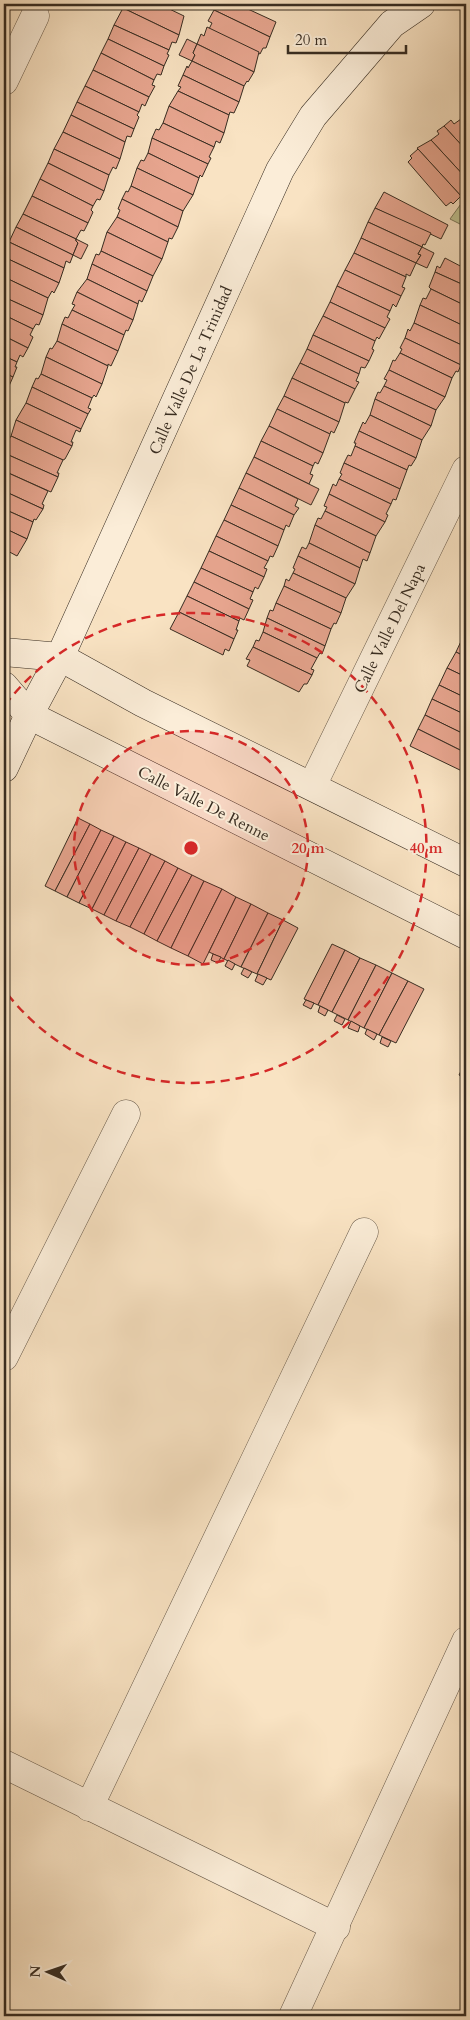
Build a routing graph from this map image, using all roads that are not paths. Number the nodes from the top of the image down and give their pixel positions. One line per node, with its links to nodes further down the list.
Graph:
1 (422, 4): 6 (street, Calle Valle De La Trinidad)
2 (35, 16): 3 (street)
3 (4, 81)
4 (466, 470): 10 (street, Calle Valle Del Napa)
5 (4, 652): 6 (street)
6 (60, 657): 8 (street, Calle Valle De La Trinidad); 10 (street)
7 (4, 686): 8 (street, Calle Valle De Renne)
8 (29, 714): 9 (street, Calle Valle De La Trinidad); 12 (street, Calle Valle De Renne)
9 (4, 768)
10 (312, 786): 11 (street)
11 (466, 863)
12 (466, 935)
13 (126, 1114): 15 (street)
14 (364, 1232): 18 (street)
15 (4, 1357)
16 (466, 1641): 19 (street)
17 (4, 1764): 18 (street)
18 (89, 1807): 19 (street)
19 (336, 1926): 20 (street)
20 (293, 2016)

